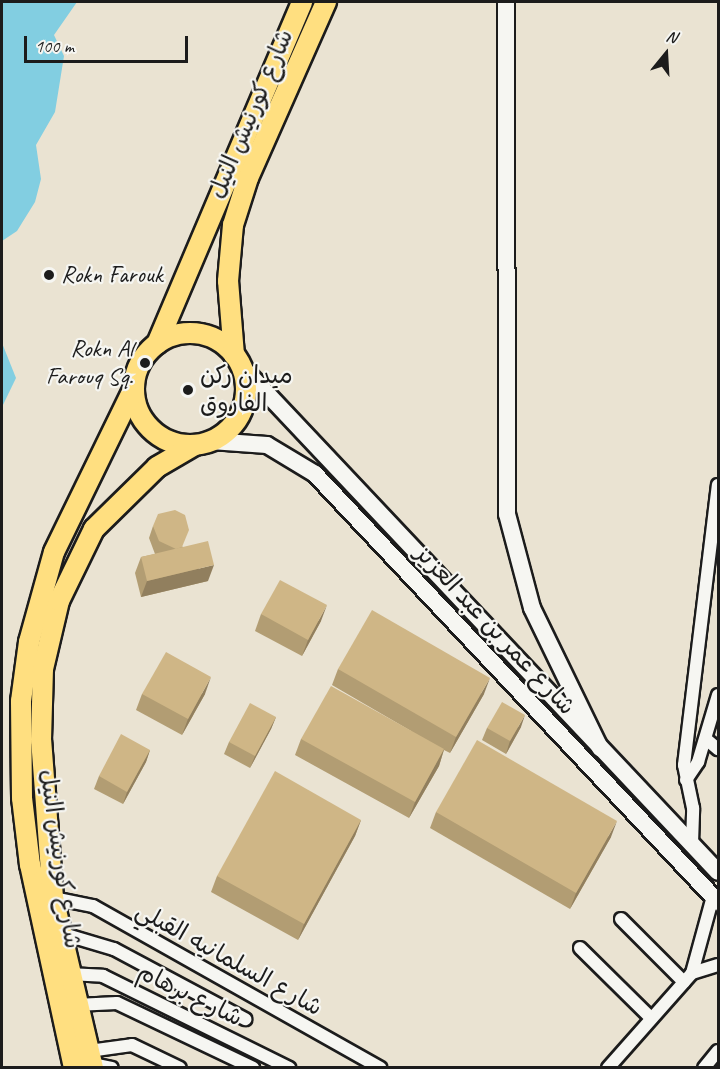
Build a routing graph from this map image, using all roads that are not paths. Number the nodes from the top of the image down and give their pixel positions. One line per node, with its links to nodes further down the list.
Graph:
1 (302, 2): 4 (highway, شارع كورنيش النيل)
2 (326, 2): 5 (highway, شارع كورنيش النيل)
3 (506, 2): 11 (main road)
4 (157, 344): 5 (highway); 6 (highway)
5 (237, 361): 7 (highway); 11 (main road, شارع عمر بن عبد العزيز)
6 (134, 388): 7 (highway); 28 (highway, شارع كورنيش النيل)
7 (203, 443): 16 (highway, شارع كورنيش النيل); 17 (main road, شارع عمر بن عبد العزيز)
8 (718, 485): 13 (street)
9 (718, 695): 10 (street)
10 (706, 739): 12 (street); 13 (street)
11 (600, 748): 14 (main road, شارع عمر بن عبد العزيز)
12 (718, 748)
13 (686, 780): 14 (street)
14 (692, 843): 15 (main road, شارع عمر بن عبد العزيز)
15 (718, 872)
16 (53, 898): 19 (highway, شارع كورنيش النيل); 33 (street, شارع السلمانيه القبلي)
17 (716, 899): 23 (street)
18 (621, 919): 23 (street)
19 (60, 933): 22 (highway, شارع كورنيش النيل); 26 (street)
20 (580, 948): 25 (street)
21 (718, 965): 23 (street)
22 (68, 974): 24 (highway, شارع كورنيش النيل); 32 (street, شارع برهام)
23 (688, 977): 25 (street)
24 (76, 1005): 28 (highway, شارع كورنيش النيل); 31 (street)
25 (651, 1018): 34 (street)
26 (245, 1019)
27 (718, 1051): 35 (street)
28 (87, 1062): 29 (street); 30 (street)
29 (112, 1068)
30 (180, 1068)
31 (253, 1068)
32 (289, 1068)
33 (380, 1068)
34 (608, 1068)
35 (704, 1068)

